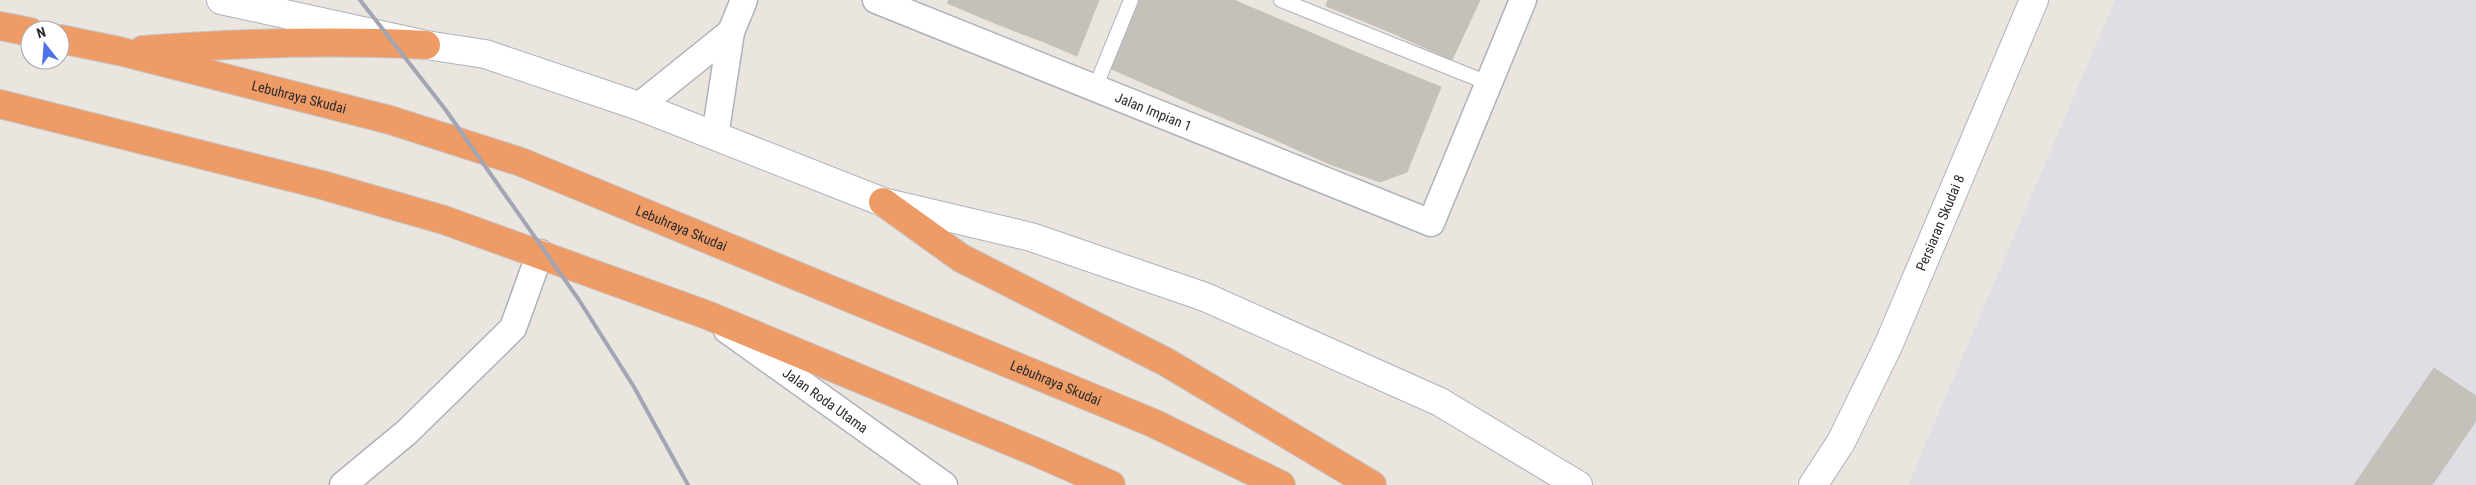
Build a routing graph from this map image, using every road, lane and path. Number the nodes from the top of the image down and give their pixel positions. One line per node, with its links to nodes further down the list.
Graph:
1 (221, 0): 12 (street)
2 (744, 0): 10 (street)
3 (876, 0): 15 (street, Jalan Impian 1)
4 (1131, 0): 15 (lane)
5 (1281, 0): 14 (lane)
6 (1523, 0): 14 (street)
7 (2034, 0): 22 (street, Persiaran Skudai 8)
8 (0, 26): 9 (highway)
9 (20, 30)
10 (731, 32): 17 (street); 18 (street)
11 (70, 41): 13 (highway, Lebuhraya Skudai)
12 (426, 45): 13 (highway); 17 (street)
13 (120, 51): 26 (highway, Lebuhraya Skudai)
14 (1488, 83): 15 (street, Jalan Impian 1)
15 (1095, 88)
16 (0, 104): 20 (highway)
17 (639, 106): 18 (street)
18 (715, 136): 19 (street)
19 (883, 202): 27 (highway); 28 (street)
20 (540, 253): 21 (highway); 23 (street)
21 (707, 315): 24 (street, Jalan Roda Utama); 25 (highway)
22 (1840, 442): 29 (street); 30 (street)
23 (343, 485)
24 (944, 485)
25 (1110, 485)
26 (1281, 485)
27 (1372, 485)
28 (1578, 485)
29 (1813, 485)
30 (1831, 485)

